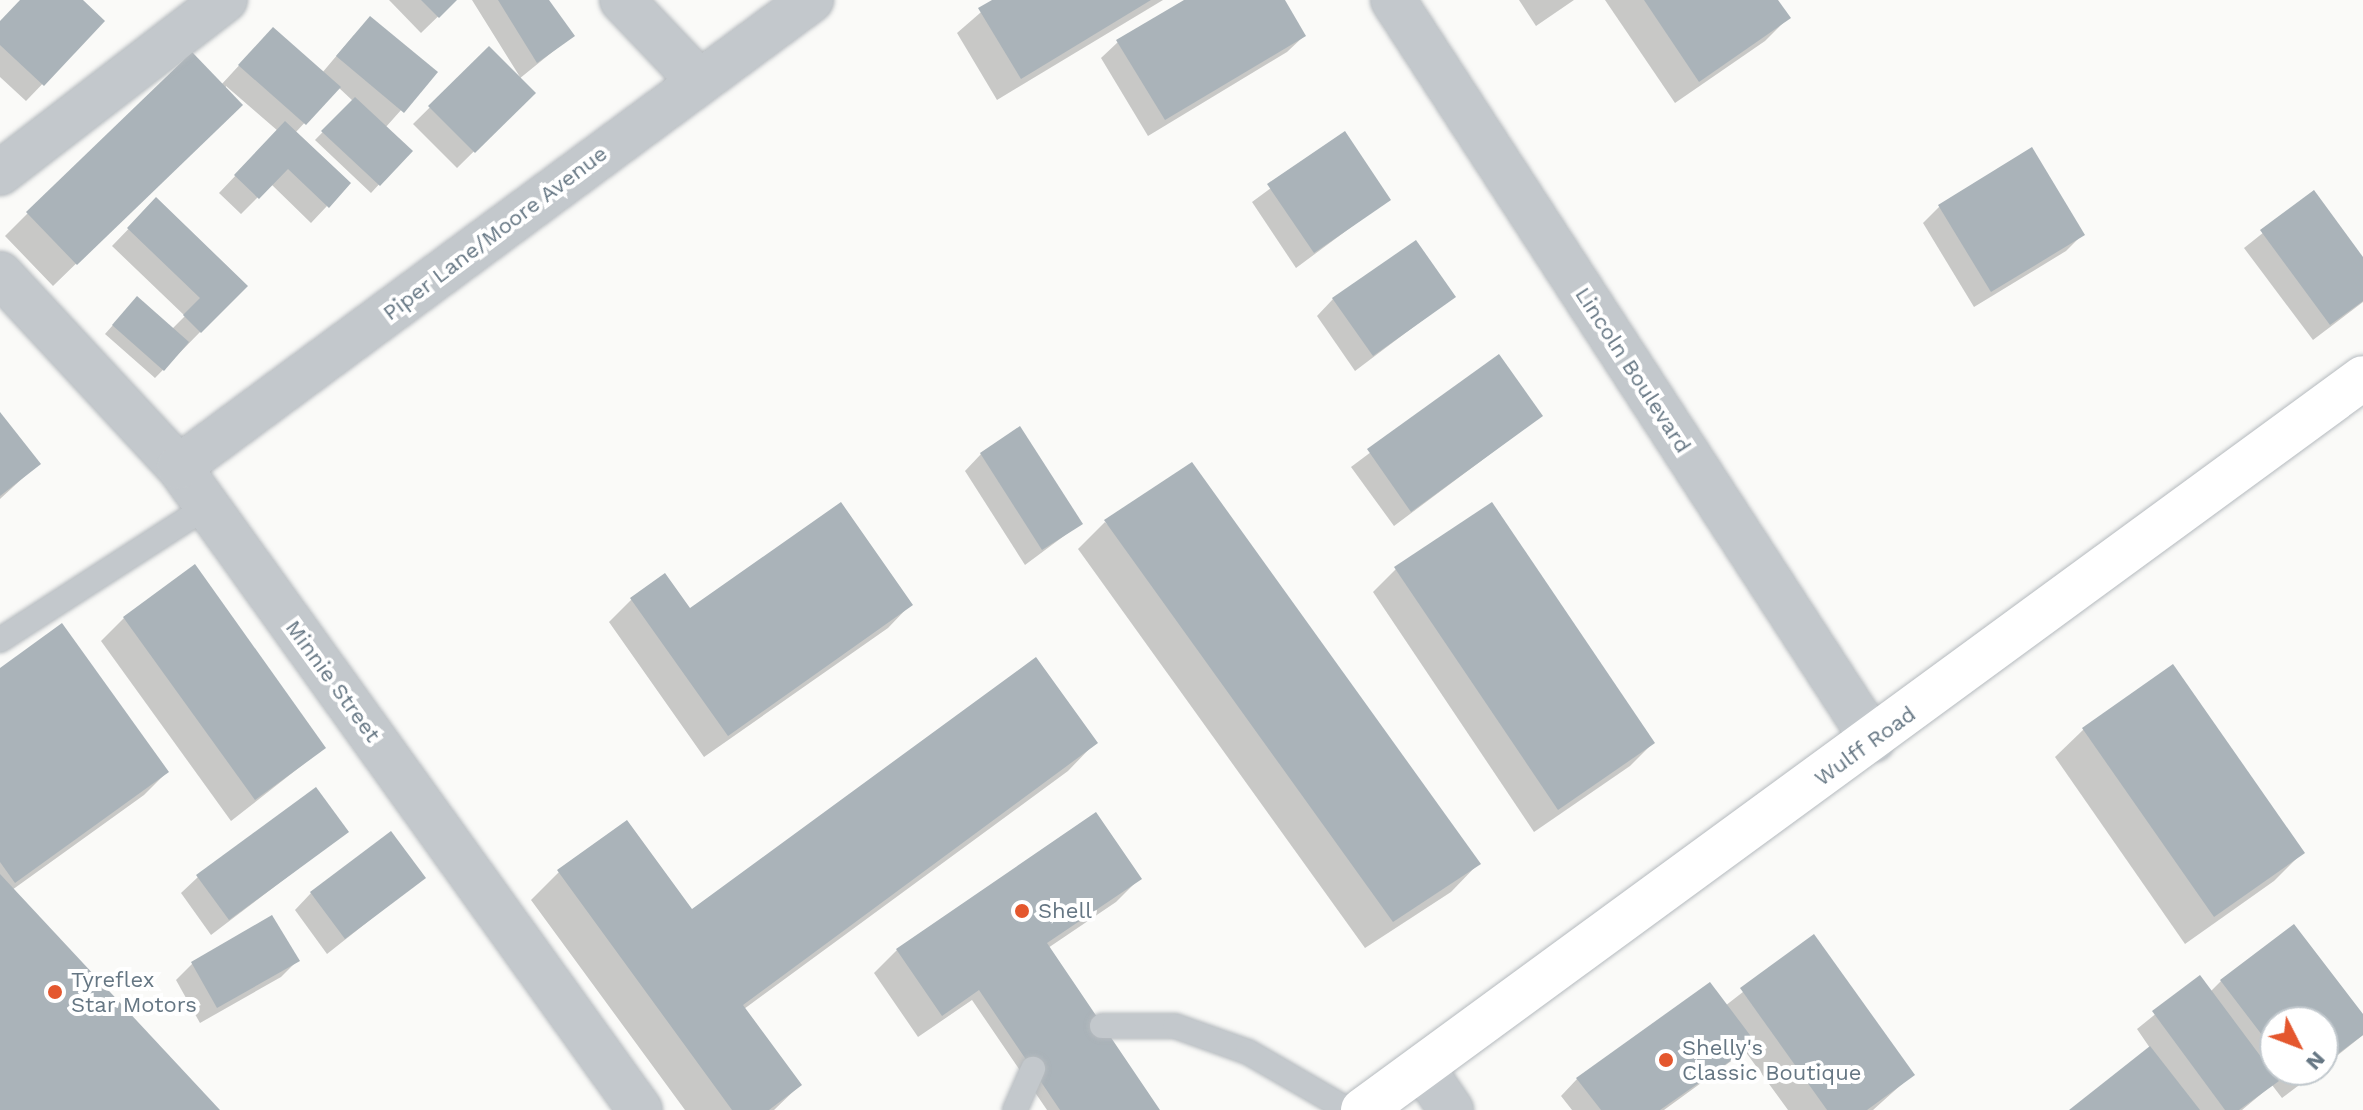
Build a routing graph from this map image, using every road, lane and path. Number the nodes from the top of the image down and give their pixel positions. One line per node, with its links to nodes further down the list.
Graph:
1 (225, 0): 6 (street)
2 (622, 0): 5 (street)
3 (811, 0): 5 (street, Piper Lane/Moore Avenue)
4 (1393, 0): 12 (street, Lincoln Boulevard)
5 (699, 81): 9 (street, Piper Lane/Moore Avenue)
6 (0, 173)
7 (0, 274): 9 (street, Minnie Street)
8 (2358, 393): 12 (main road, Wulff Road)
9 (179, 467): 10 (street, Minnie Street)
10 (208, 506): 11 (lane); 16 (street, Minnie Street)
11 (0, 640)
12 (1873, 740): 14 (main road, Wulff Road)
13 (1102, 1026): 18 (lane)
14 (1422, 1067): 19 (main road, Wulff Road); 20 (street)
15 (1033, 1069): 17 (lane)
16 (640, 1110)
17 (1015, 1110)
18 (1348, 1110)
19 (1363, 1110)
20 (1451, 1110)

